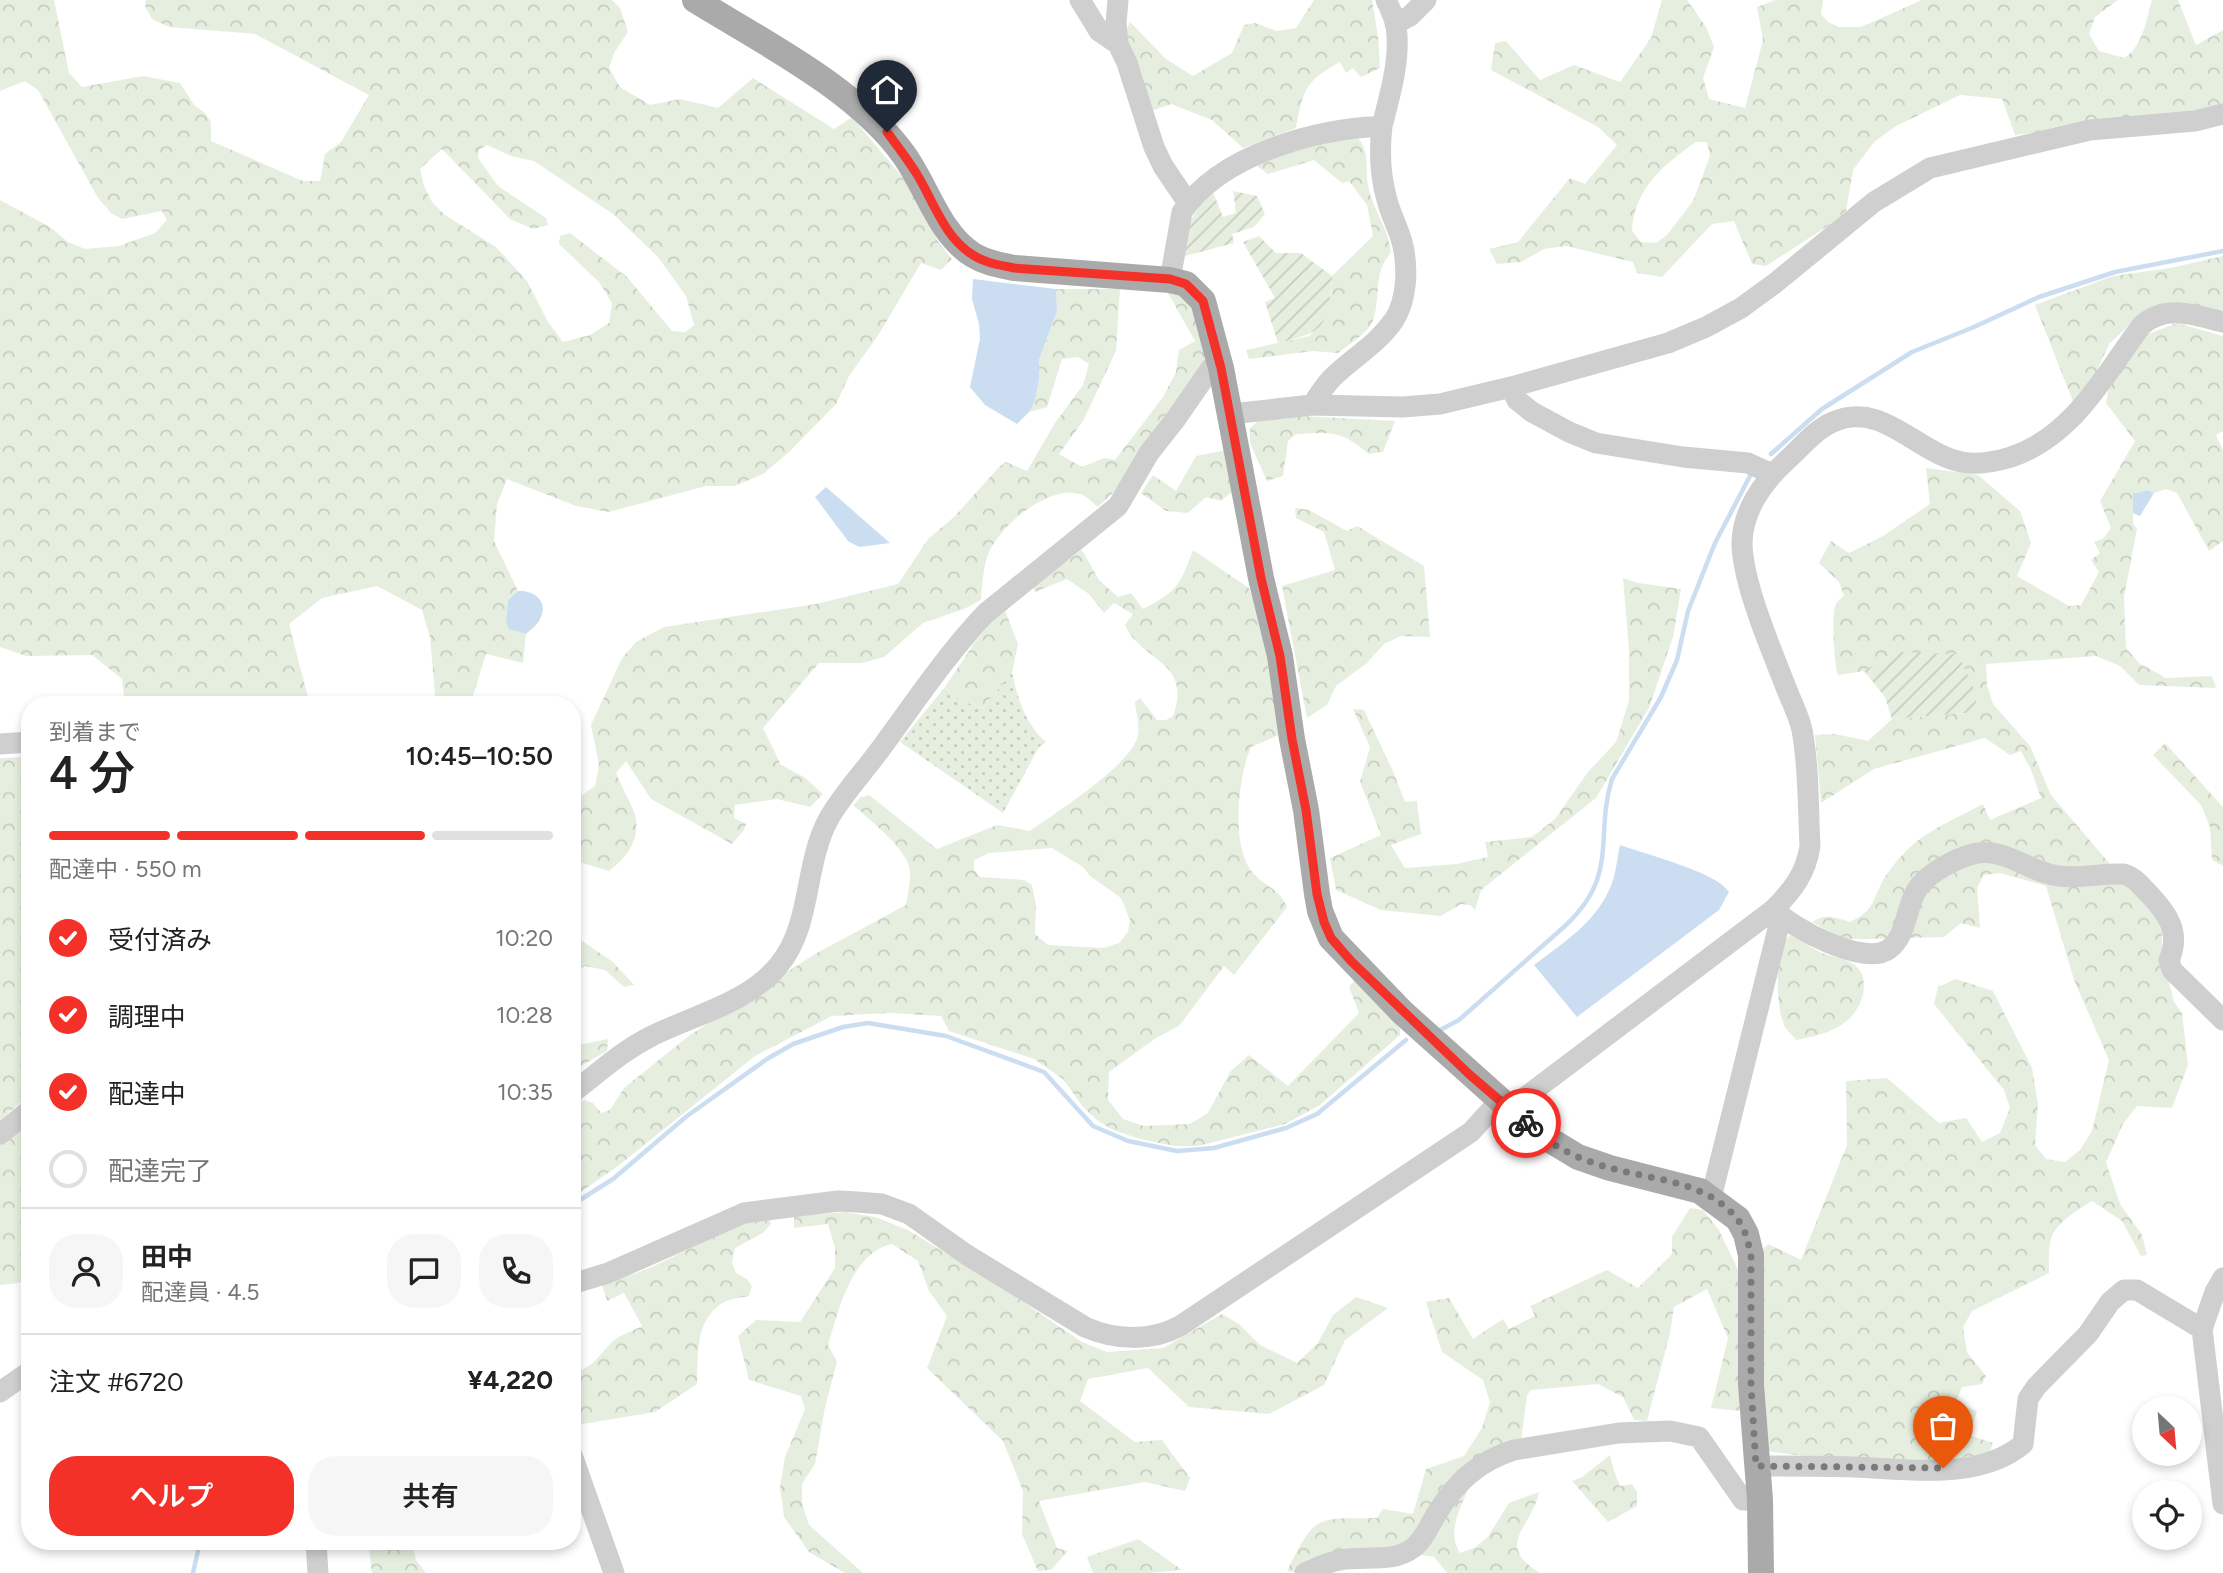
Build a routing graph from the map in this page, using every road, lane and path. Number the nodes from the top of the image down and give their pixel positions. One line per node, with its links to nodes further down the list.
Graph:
1 (695, 0): 11 (main road)
2 (1080, 0): 7 (street)
3 (1118, 0): 7 (street)
4 (1386, 0): 6 (street)
5 (1426, 0): 6 (street)
6 (1395, 24): 9 (street)
7 (1118, 44): 10 (street)
8 (2223, 114): 14 (street)
9 (1382, 126): 10 (street); 15 (street)
10 (1188, 203): 11 (street)
11 (1170, 279): 13 (main road)
12 (2223, 322): 17 (street)
13 (1221, 368): 16 (main road); 22 (street)
14 (1511, 387): 15 (street); 17 (street)
15 (1312, 405): 16 (street)
16 (1231, 414): 23 (main road)
17 (1772, 474): 20 (street)
18 (21, 743): 19 (street)
19 (0, 744)
20 (1778, 913): 21 (street); 23 (street); 26 (street)
21 (2223, 1020)
22 (581, 1087)
23 (1506, 1104): 26 (main road); 28 (street)
24 (21, 1117): 25 (street)
25 (0, 1134)
26 (1711, 1198): 32 (main road)
27 (2223, 1278): 29 (street)
28 (581, 1281)
29 (2202, 1329): 32 (street); 35 (street)
30 (21, 1377): 31 (street)
31 (0, 1392)
32 (1756, 1466): 34 (main road)
33 (581, 1480): 38 (street)
34 (1760, 1500): 39 (street); 40 (main road)
35 (2223, 1504)
36 (317, 1550): 37 (street)
37 (318, 1573)
38 (614, 1573)
39 (1305, 1573)
40 (1761, 1573)

